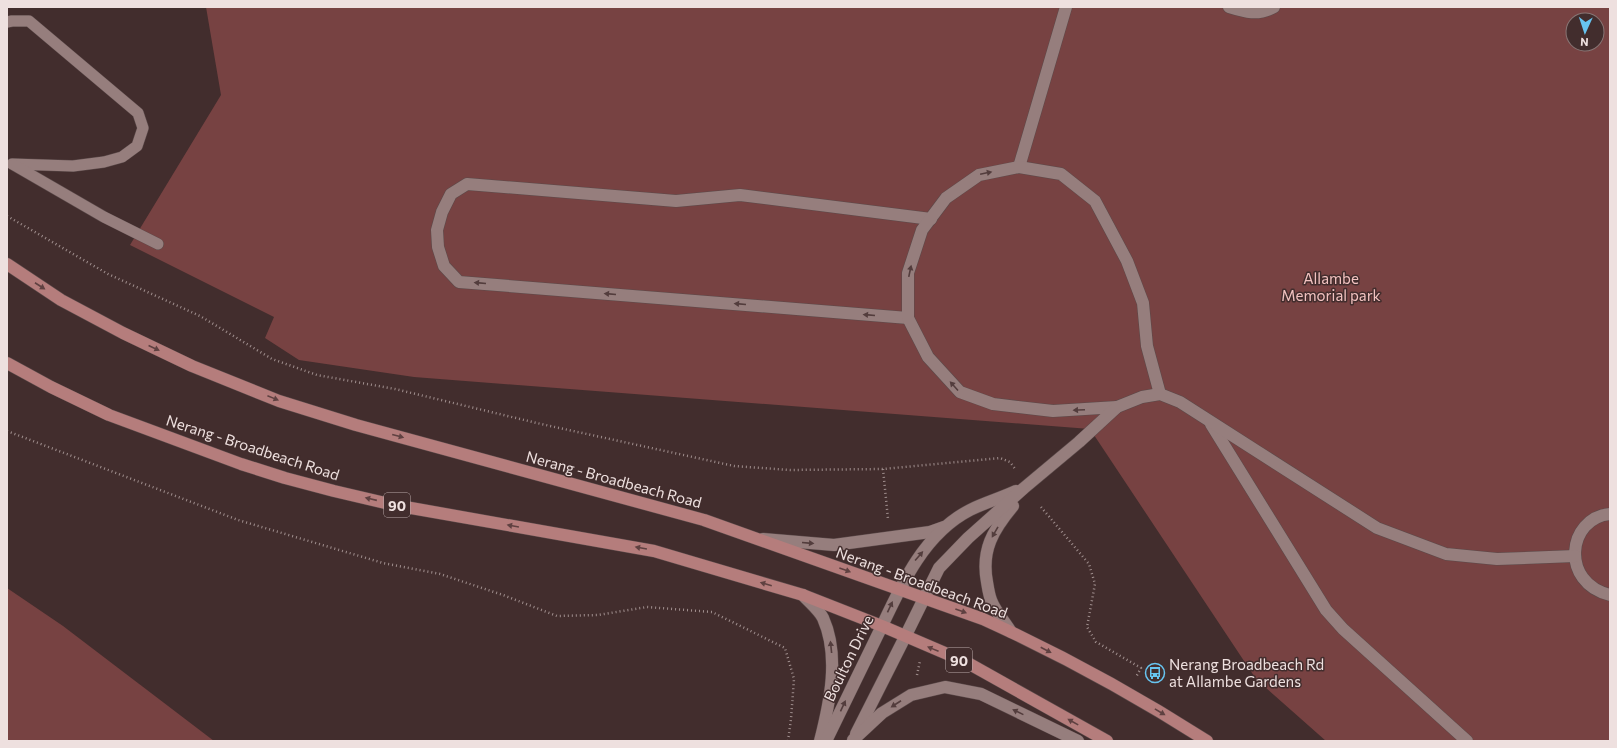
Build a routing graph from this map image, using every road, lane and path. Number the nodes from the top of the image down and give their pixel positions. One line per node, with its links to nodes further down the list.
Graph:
1 (1066, 7): 6 (street)
2 (1229, 7): 3 (street)
3 (1274, 7)
4 (7, 22): 5 (lane)
5 (9, 163): 9 (lane)
6 (1019, 167): 8 (street, one-way to 6); 13 (street)
7 (7, 216): 17 (path)
8 (931, 219): 11 (street, one-way to 8); 11 (street, one-way to 8)
9 (158, 244)
10 (7, 264): 23 (main road, Nerang - Broadbeach Road, one-way to 23)
11 (908, 318): 14 (street, one-way to 11)
12 (7, 362): 27 (main road, Nerang - Broadbeach Road / 90, one-way to 12)
13 (1160, 394): 14 (street); 15 (street)
14 (1118, 407): 19 (street)
15 (1209, 421): 25 (street); 43 (street)
16 (7, 431): 36 (path)
17 (882, 469): 18 (path); 24 (path)
18 (1016, 470)
19 (1024, 488): 22 (street); 29 (street); 31 (street, one-way to 31)
20 (1041, 507): 35 (path)
21 (1610, 514): 25 (street)
22 (945, 527): 24 (street); 26 (street, Boulton Drive, one-way to 22)
23 (755, 538): 24 (street, one-way to 24); 26 (main road, Nerang - Broadbeach Road, one-way to 26)
24 (890, 538)
25 (1574, 556): 28 (street)
26 (899, 589): 29 (main road, Nerang - Broadbeach Road); 30 (street, Boulton Drive, one-way to 26)
27 (803, 595): 30 (main road, Nerang - Broadbeach Road / 90); 37 (street, one-way to 27)
28 (1610, 595)
29 (924, 598): 31 (main road, Nerang - Broadbeach Road, one-way to 31); 32 (street)
30 (882, 626): 32 (main road, Nerang - Broadbeach Road / 90); 38 (street, Boulton Drive, one-way to 30)
31 (1011, 632): 35 (main road, Nerang - Broadbeach Road, one-way to 35)
32 (905, 637): 33 (main road, Nerang - Broadbeach Road / 90); 39 (street)
33 (926, 646): 34 (path); 41 (main road, Nerang - Broadbeach Road / 90, one-way to 33)
34 (922, 692): 39 (street, one-way to 39); 40 (street, one-way to 34)
35 (1128, 693): 42 (main road, Nerang - Broadbeach Road, one-way to 42)
36 (788, 741)
37 (820, 741)
38 (826, 741)
39 (852, 741)
40 (1078, 741)
41 (1107, 741)
42 (1207, 741)
43 (1467, 741)

